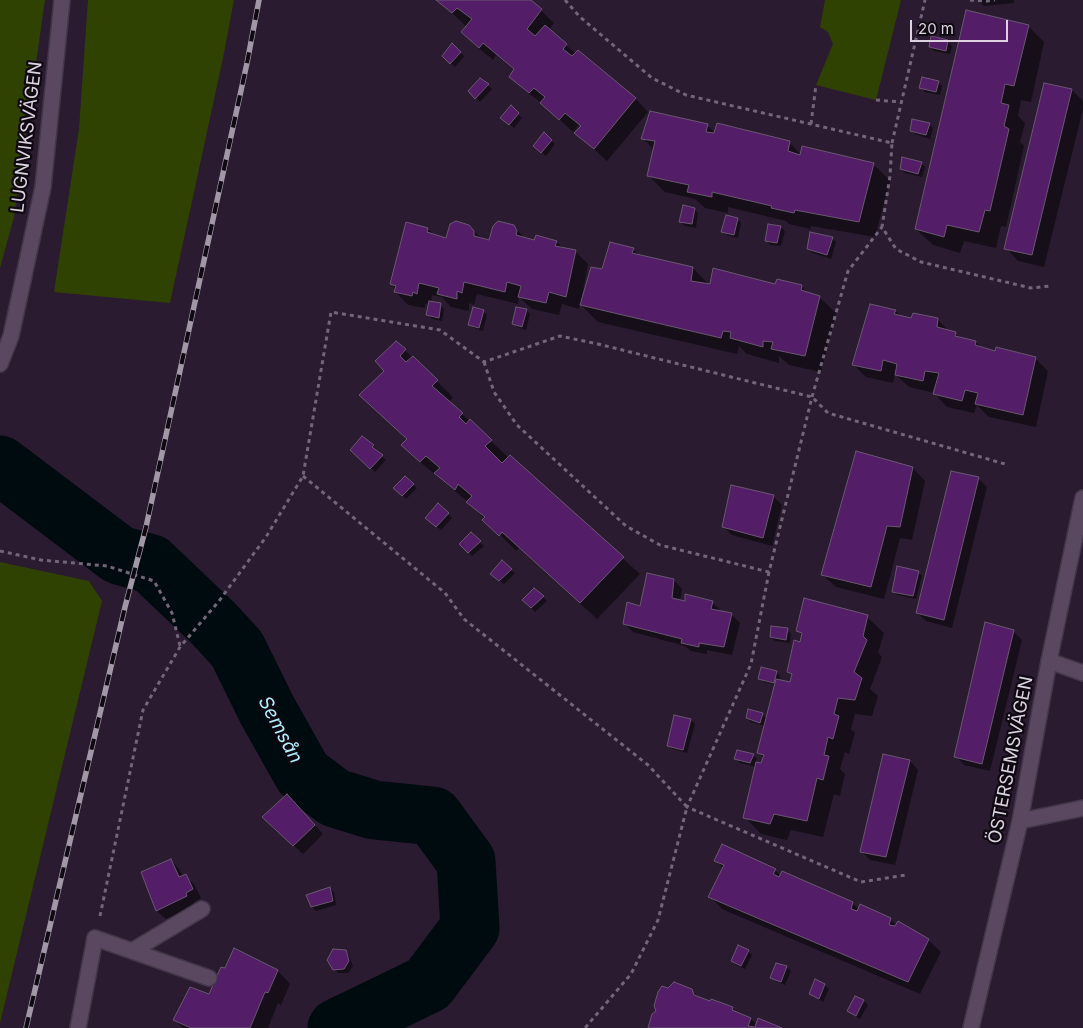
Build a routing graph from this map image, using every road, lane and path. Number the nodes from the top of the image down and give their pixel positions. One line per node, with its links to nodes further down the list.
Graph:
1 (62, 0): 14 (street, LUGNVIKSVÄGEN)
2 (565, 0): 9 (path)
3 (925, 0): 8 (path)
4 (970, 0): 5 (path)
5 (995, 0)
6 (816, 85): 9 (path)
7 (876, 100): 8 (path)
8 (901, 102): 10 (path)
9 (811, 124): 10 (path)
10 (892, 143): 11 (path)
11 (882, 227): 12 (path); 15 (path)
12 (1050, 286)
13 (484, 362): 15 (path); 17 (path); 20 (path)
14 (0, 364)
15 (812, 397): 16 (path); 20 (path)
16 (1005, 464)
17 (303, 476): 21 (path); 24 (path)
18 (1083, 498): 22 (street, ÖSTERSEMSVÄGEN)
19 (0, 551): 21 (path)
20 (769, 572): 24 (path)
21 (180, 647): 29 (path)
22 (1049, 661): 23 (street); 26 (street, ÖSTERSEMSVÄGEN)
23 (1083, 673)
24 (687, 807): 27 (path); 33 (path)
25 (1083, 808): 26 (street)
26 (1020, 821): 34 (street, ÖSTERSEMSVÄGEN)
27 (906, 875)
28 (202, 909): 30 (street)
29 (95, 938): 30 (street); 32 (street)
30 (132, 951): 31 (street)
31 (209, 978)
32 (78, 1028)
33 (585, 1028)
34 (971, 1028)

